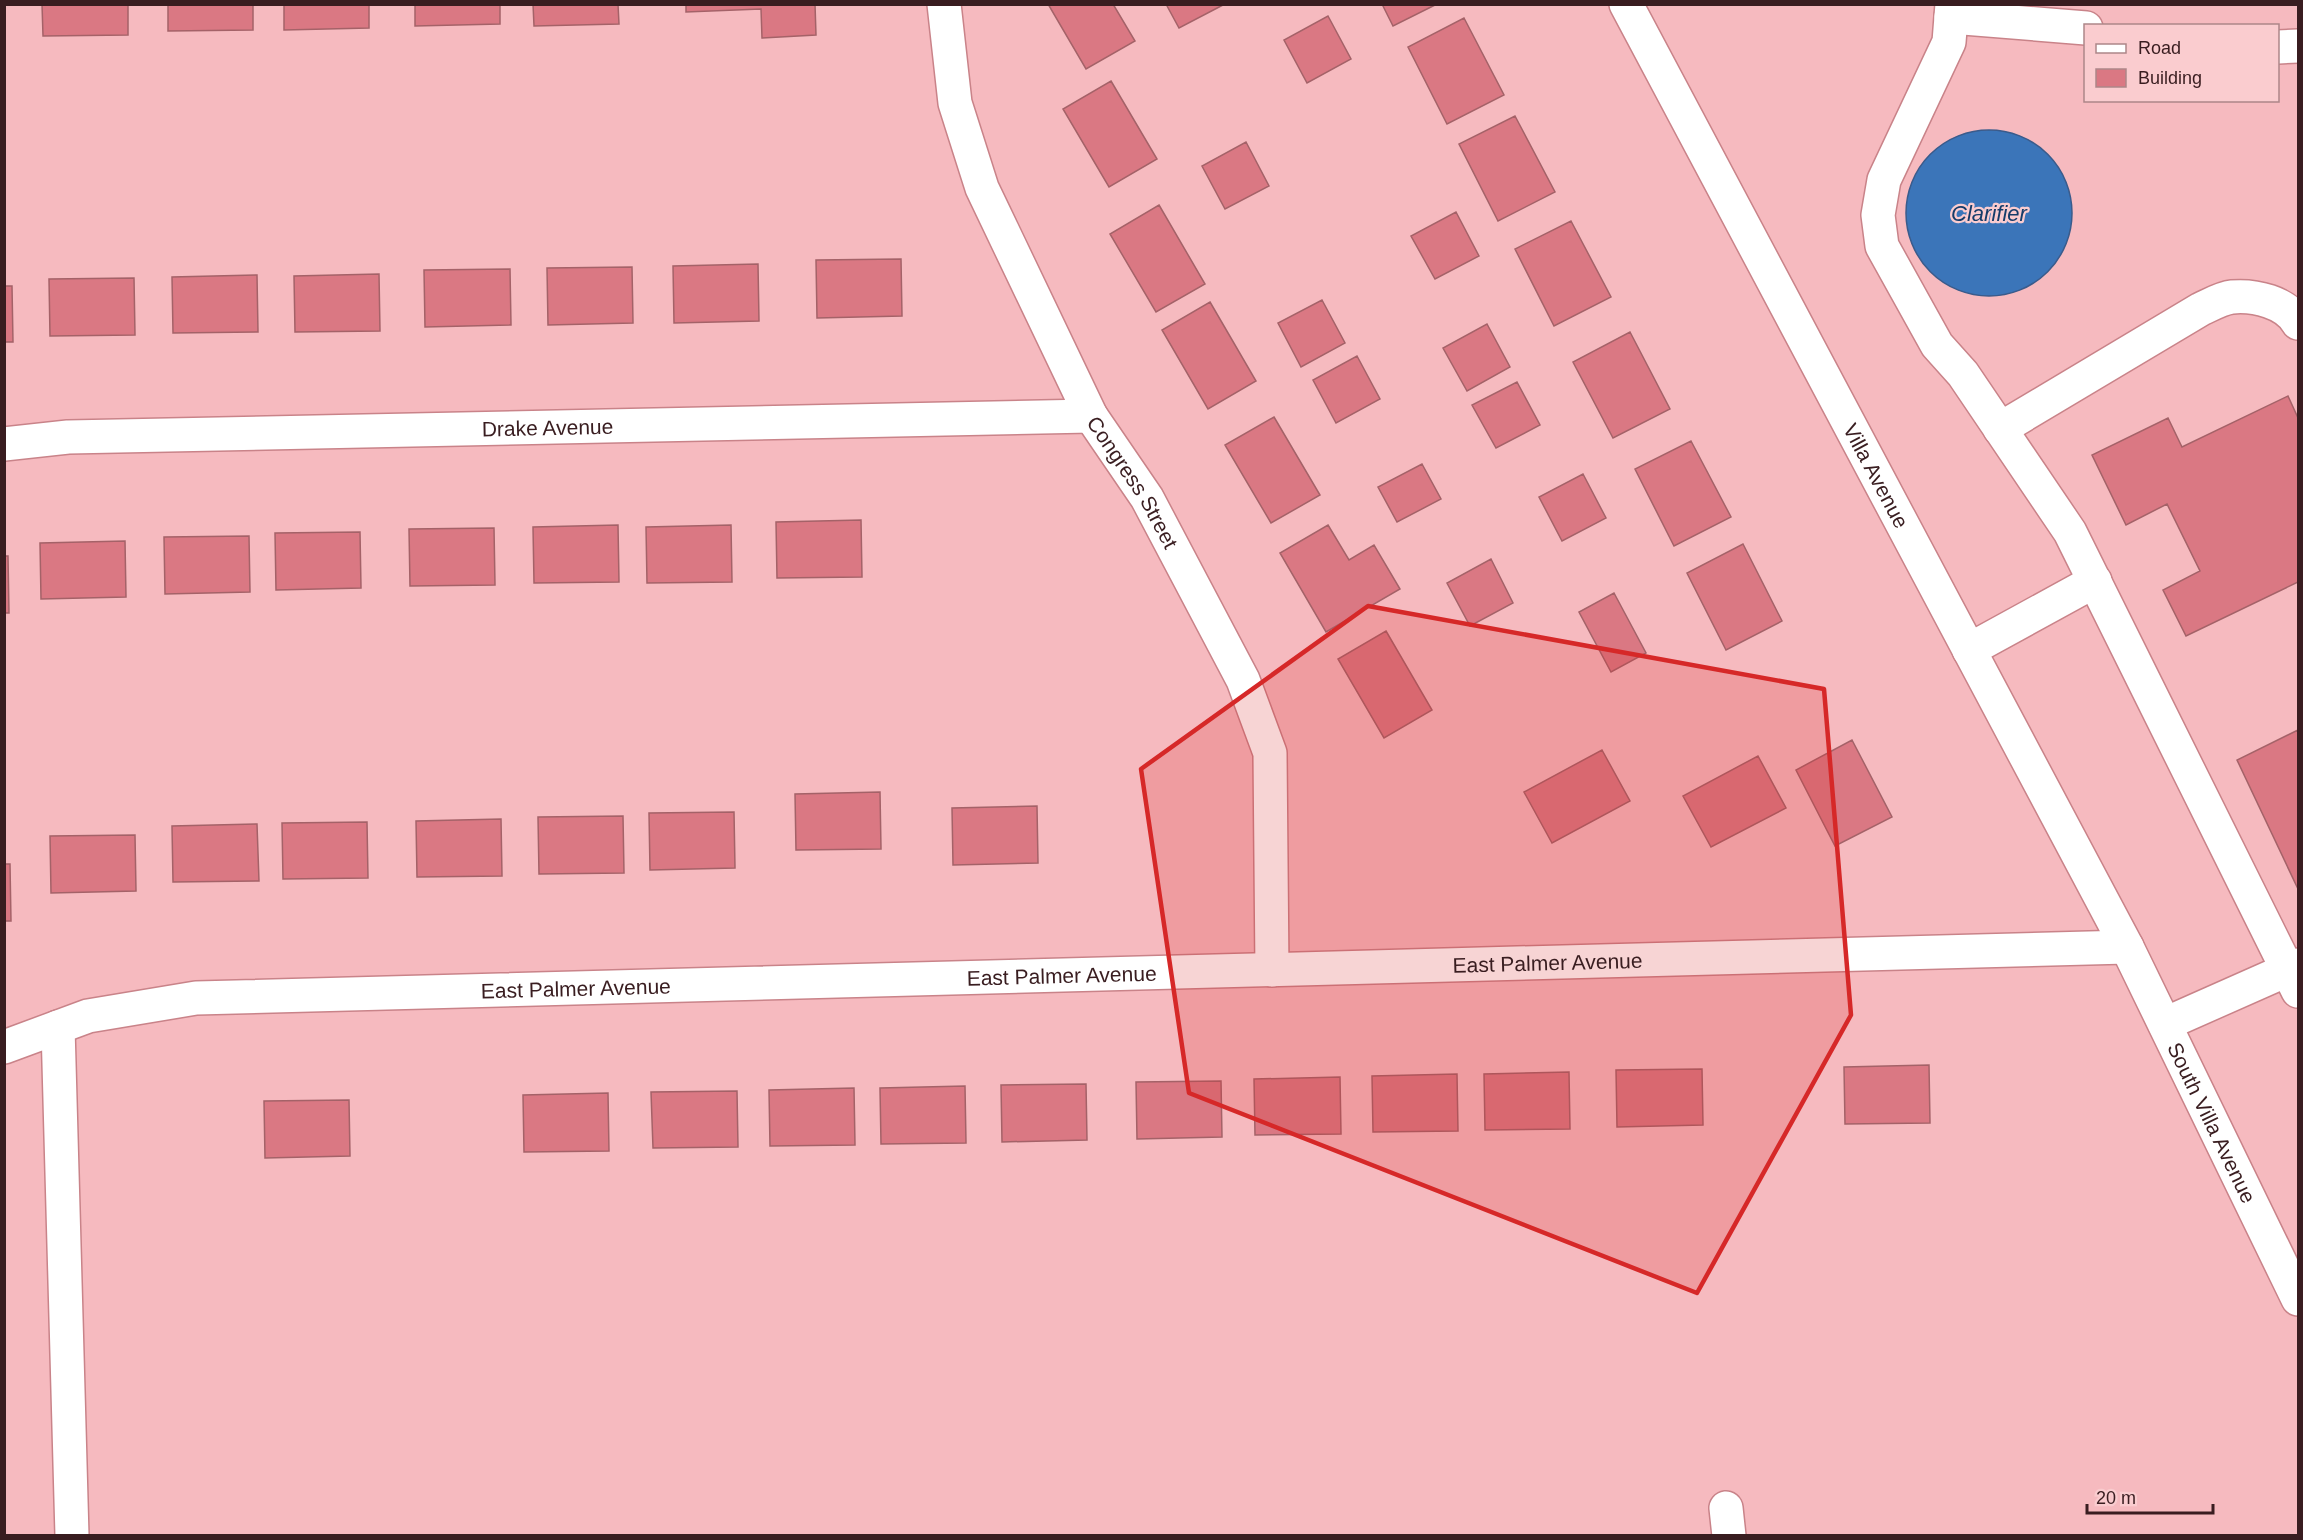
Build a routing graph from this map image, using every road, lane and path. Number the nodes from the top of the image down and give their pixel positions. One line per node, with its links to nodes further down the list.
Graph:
1 (944, 4): 8 (street, Congress Street)
2 (1635, 7): 12 (street, Villa Avenue)
3 (1951, 11): 4 (street); 9 (street)
4 (2084, 28)
5 (2298, 46): 6 (street)
6 (2279, 47)
7 (2298, 323): 9 (street)
8 (1091, 416): 10 (street, Drake Avenue); 14 (street, Congress Street)
9 (2000, 429): 11 (street)
10 (4, 444)
11 (2095, 581): 12 (street); 15 (street)
12 (1969, 650): 13 (street, Villa Avenue)
13 (2127, 946): 14 (street, East Palmer Avenue); 16 (street, South Villa Avenue)
14 (1272, 970): 17 (street, East Palmer Avenue)
15 (2295, 975): 16 (street)
16 (2165, 1024): 19 (street, South Villa Avenue)
17 (58, 1027): 18 (street, East Palmer Avenue); 20 (street)
18 (4, 1047)
19 (2298, 1299)
20 (72, 1536)

